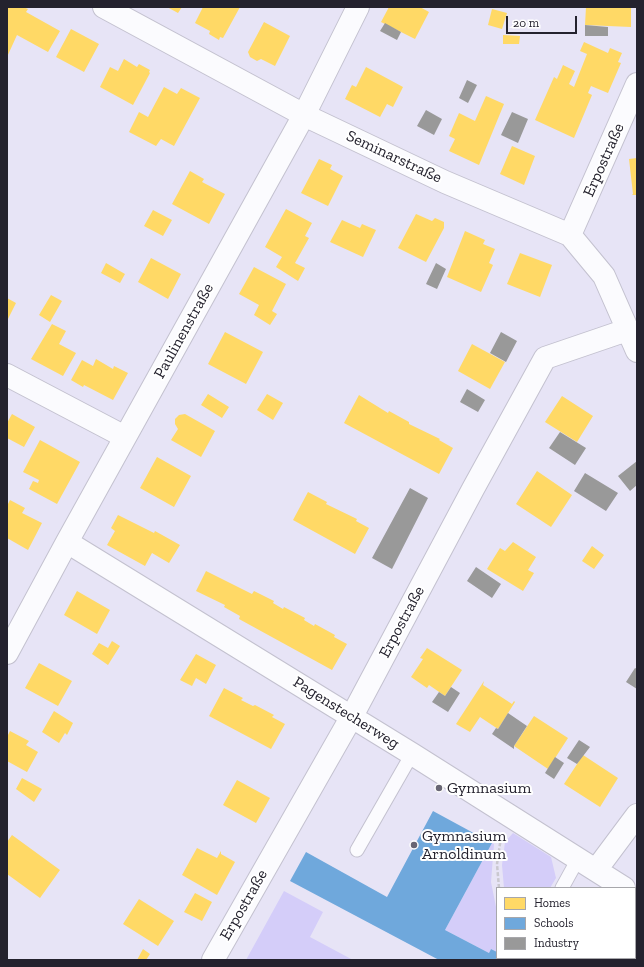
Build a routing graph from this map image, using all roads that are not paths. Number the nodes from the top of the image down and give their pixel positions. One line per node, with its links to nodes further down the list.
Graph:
1 (104, 7): 4 (street, Seminarstraße)
2 (358, 7): 4 (street, Paulinenstraße)
3 (637, 84): 5 (street, Erpostraße)
4 (304, 115): 5 (street, Seminarstraße); 9 (street, Paulinenstraße)
5 (570, 235): 6 (street, Seminarstraße)
6 (627, 330): 7 (street, Seminarstraße); 12 (street, Erpostraße)
7 (637, 351)
8 (7, 375): 9 (street)
9 (125, 437): 10 (street, Paulinenstraße)
10 (67, 542): 11 (street, Paulinenstraße); 12 (street, Pagenstecherweg)
11 (7, 653)
12 (352, 716): 13 (street, Pagenstecherweg); 19 (street, Erpostraße)
13 (412, 754): 15 (lane); 16 (street, Pagenstecherweg)
14 (637, 814): 16 (street)
15 (357, 850)
16 (587, 864): 17 (lane); 18 (street, Pagenstecherweg)
17 (563, 887)
18 (622, 887)
19 (213, 960)

